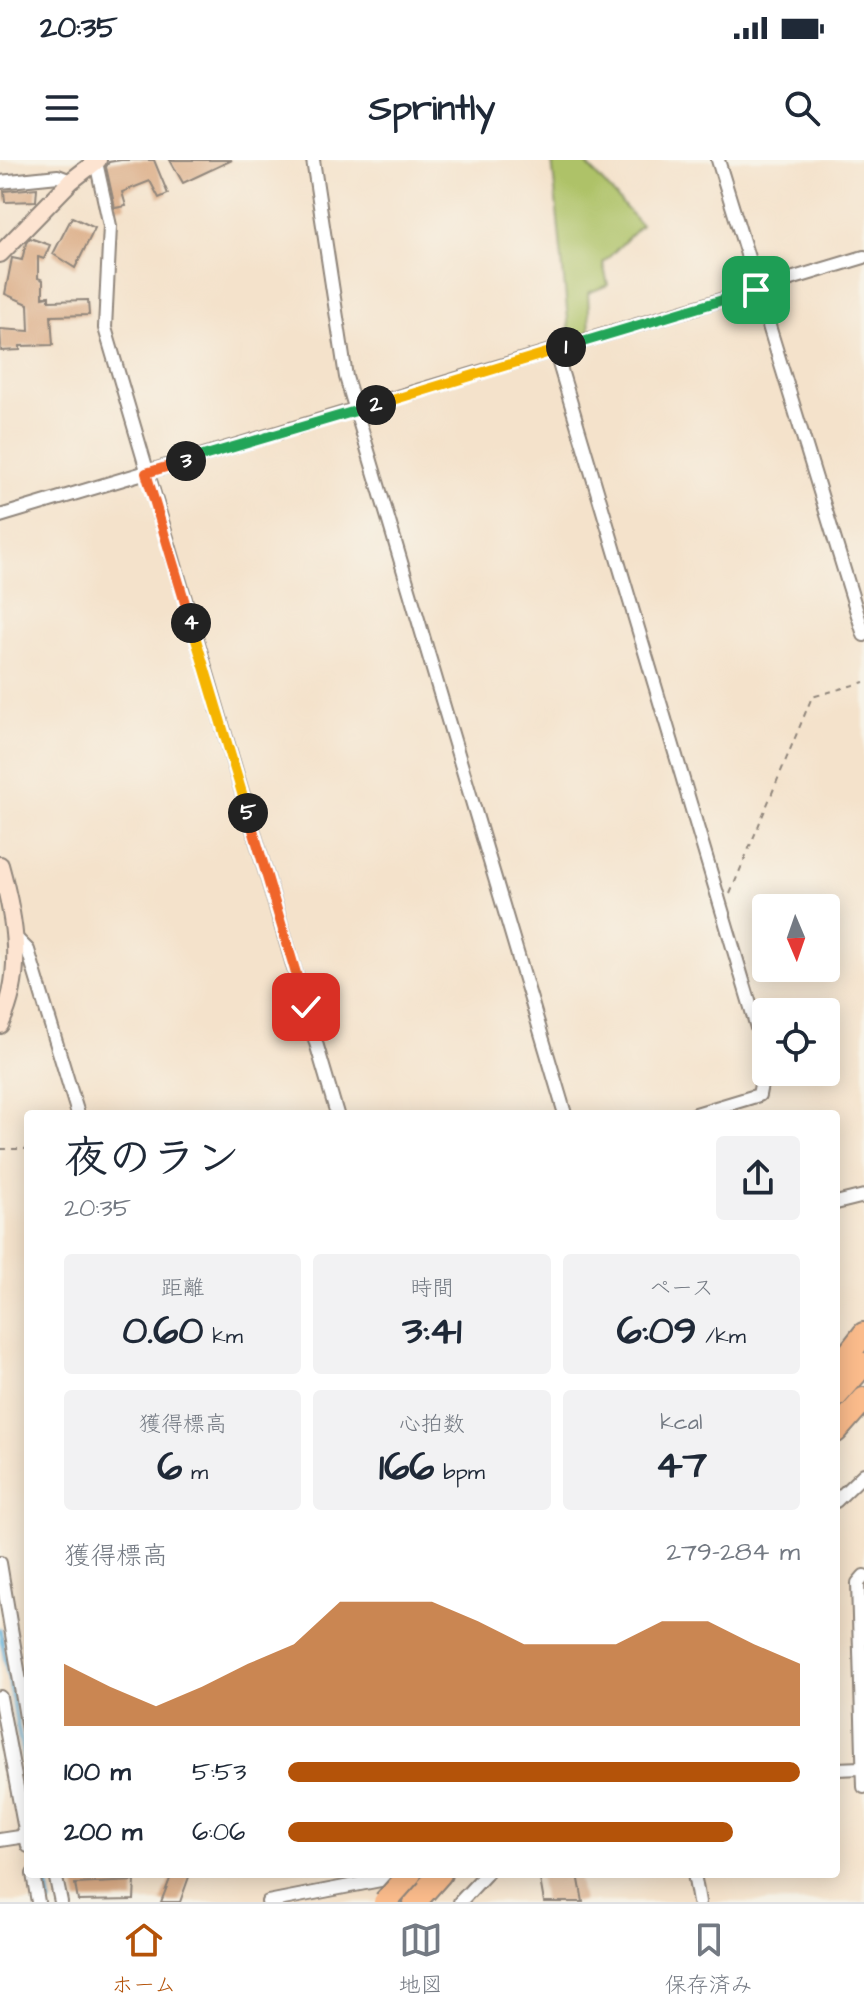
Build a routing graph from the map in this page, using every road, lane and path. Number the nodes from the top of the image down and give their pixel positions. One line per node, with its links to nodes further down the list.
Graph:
1 (313, 160): 10 (street)
2 (718, 160): 8 (street)
3 (97, 161): 4 (main road); 11 (street)
4 (71, 181): 5 (street); 6 (main road)
5 (0, 182)
6 (0, 254)
7 (864, 257): 8 (street)
8 (756, 290): 9 (street); 13 (street)
9 (555, 350): 10 (street); 16 (street)
10 (356, 411): 11 (street); 21 (street)
11 (146, 473): 12 (street); 20 (street)
12 (0, 516)
13 (864, 635)
14 (864, 682): 16 (path)
15 (0, 865): 17 (main road)
16 (722, 912): 22 (street)
17 (15, 937): 18 (main road); 19 (street)
18 (0, 1025)
19 (77, 1110)
20 (336, 1110)
21 (564, 1110)
22 (709, 1110)
23 (0, 1149): 24 (path)
24 (24, 1149)
25 (864, 1196): 26 (street)
26 (840, 1202)
27 (864, 1334): 29 (highway)
28 (864, 1364): 30 (highway)
29 (840, 1365)
30 (840, 1391)
31 (864, 1399): 33 (highway)
32 (864, 1415): 34 (highway)
33 (840, 1426)
34 (840, 1441)
35 (864, 1474): 36 (street)
36 (840, 1497)
37 (0, 1563): 40 (street)
38 (864, 1576): 41 (street)
39 (0, 1697): 44 (street)
40 (24, 1705)
41 (862, 1768): 42 (street); 43 (street)
42 (840, 1769)
43 (864, 1787)
44 (24, 1825)
45 (0, 1840): 46 (street)
46 (24, 1841)
47 (34, 1878): 55 (street)
48 (56, 1878): 56 (street)
49 (408, 1878): 58 (highway, bridge)
50 (436, 1878): 59 (highway)
51 (483, 1878): 54 (street)
52 (695, 1878): 61 (street)
53 (369, 1879): 57 (street)
54 (471, 1896): 60 (street)
55 (38, 1902)
56 (61, 1902)
57 (268, 1902)
58 (385, 1902)
59 (415, 1902)
60 (460, 1902)
61 (699, 1902)

